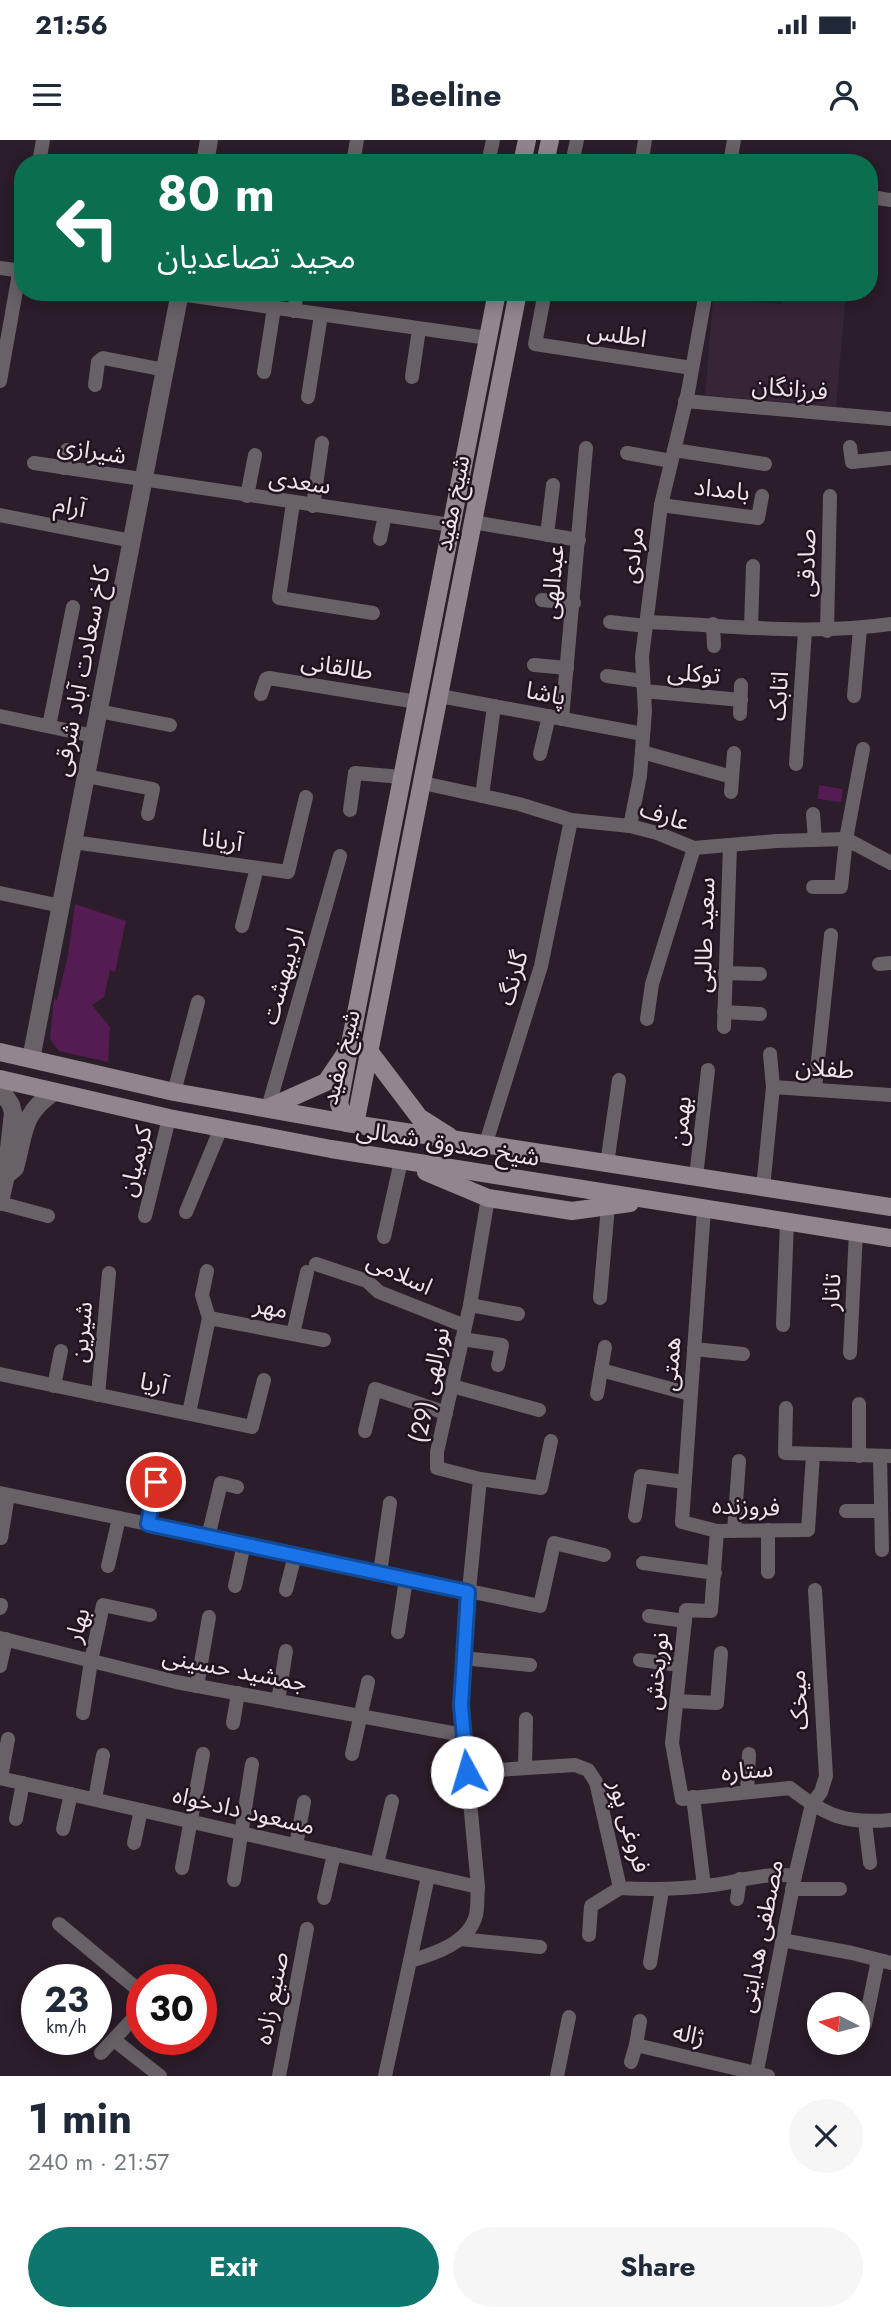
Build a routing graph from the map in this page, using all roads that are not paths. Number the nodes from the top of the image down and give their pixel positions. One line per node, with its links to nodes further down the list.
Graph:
1 (15, 301): 19 (street)
2 (174, 301): 16 (street, کاخ سعادت آباد شرقی)
3 (228, 301): 9 (street)
4 (296, 301): 10 (street)
5 (495, 301): 13 (main road, شیخ مفید)
6 (516, 301): 14 (main road, شیخ مفید)
7 (543, 301): 15 (street, اطلس)
8 (704, 301): 15 (street, مرادی)
9 (274, 308): 10 (street); 17 (street)
10 (294, 311): 11 (street)
11 (321, 315): 12 (street); 21 (street)
12 (419, 329): 13 (street); 18 (street)
13 (488, 336): 14 (main road); 46 (main road, شیخ مفید)
14 (509, 341): 45 (main road, شیخ مفید)
15 (692, 368): 22 (street, مرادی)
16 (165, 370): 20 (street); 35 (street, کاخ سعادت آباد شرقی)
17 (264, 372)
18 (412, 377)
19 (0, 382)
20 (95, 385)
21 (308, 397)
22 (685, 401): 23 (street, فرزانگان); 30 (street, مرادی)
23 (891, 419)
24 (322, 443): 42 (street)
25 (850, 447): 31 (street)
26 (586, 448): 49 (street, عبدالهی)
27 (67, 450): 34 (street)
28 (627, 453): 30 (street)
29 (255, 455): 37 (street)
30 (673, 456): 33 (street); 41 (street, مرادی)
31 (891, 458)
32 (34, 463): 34 (street, شیرازی)
33 (765, 464)
34 (64, 468): 35 (street, شیرازی)
35 (144, 481): 37 (street, سعدی); 50 (street, کاخ سعادت آباد شرقی)
36 (553, 485): 47 (street)
37 (247, 496): 40 (street, سعدی)
38 (762, 496): 41 (street, بامداد)
39 (830, 496): 63 (street, صادقی)
40 (293, 503): 42 (street, سعدی); 55 (street)
41 (661, 505): 57 (street, مرادی)
42 (313, 506): 44 (street, سعدی)
43 (0, 515): 50 (street, آرام)
44 (385, 515): 46 (street, سعدی); 48 (street)
45 (474, 522): 47 (street); 70 (main road, شیخ مفید)
46 (451, 525): 73 (main road, شیخ مفید)
47 (547, 535): 49 (street)
48 (380, 539)
49 (579, 540): 53 (street, عبدالهی)
50 (132, 541): 75 (street, کاخ سعادت آباد شرقی)
51 (753, 566): 60 (street)
52 (542, 600): 53 (street)
53 (573, 603): 66 (street, عبدالهی)
54 (73, 607): 79 (street)
55 (373, 613)
56 (610, 622): 57 (street)
57 (646, 624): 58 (street); 68 (street, مرادی)
58 (713, 624): 60 (street); 64 (street)
59 (891, 624): 61 (street)
60 (751, 627): 62 (street)
61 (860, 629): 63 (street); 71 (street)
62 (805, 631): 63 (street); 86 (street, اتابک)
63 (827, 631)
64 (714, 646)
65 (534, 665): 66 (street)
66 (568, 668): 77 (street, عبدالهی)
67 (607, 676): 68 (street, توکلی)
68 (644, 686): 72 (street, توکلی); 80 (street, مرادی)
69 (261, 694): 73 (street, طالقانی)
70 (440, 696): 74 (street, پاشا); 90 (main road, شیخ مفید)
71 (854, 696)
72 (740, 699)
73 (416, 702): 88 (main road, شیخ مفید)
74 (494, 706): 77 (street, پاشا); 92 (street)
75 (98, 711): 78 (street); 81 (street, کاخ سعادت آباد شرقی)
76 (0, 716): 79 (street)
77 (556, 718): 80 (street, پاشا); 85 (street, عبدالهی)
78 (170, 725)
79 (49, 726): 81 (street)
80 (643, 734): 83 (street, مرادی)
81 (94, 736): 87 (street, کاخ سعادت آباد شرقی)
82 (863, 749): 99 (street)
83 (642, 752): 89 (street); 98 (street, مرادی)
84 (734, 753): 89 (street)
85 (540, 754)
86 (796, 764)
87 (86, 776): 95 (street); 101 (street, کاخ سعادت آباد شرقی)
88 (402, 777): 94 (street); 117 (main road, شیخ مفید)
89 (732, 777): 91 (street)
90 (423, 783): 92 (street, عارف); 118 (main road, شیخ مفید)
91 (731, 792)
92 (482, 796): 97 (street, عارف)
93 (306, 797): 106 (street, آریانا)
94 (350, 810)
95 (148, 814)
96 (813, 814): 100 (street)
97 (570, 820): 98 (street, عارف); 136 (street, گلرنگ)
98 (630, 827): 103 (street, عارف)
99 (846, 839): 100 (street, عارف); 105 (street, عارف); 107 (street)
100 (815, 840): 102 (street, عارف)
101 (73, 842): 106 (street, آریانا); 109 (street, کاخ سعادت آباد شرقی)
102 (730, 845): 103 (street, عارف); 112 (street, سعید طالبی)
103 (694, 848): 116 (street)
104 (340, 856): 131 (street, اردیبهشت)
105 (891, 863)
106 (257, 868): 110 (street)
107 (813, 887)
108 (0, 893): 109 (street)
109 (61, 906): 121 (street, کاخ سعادت آباد شرقی)
110 (242, 926)
111 (831, 935): 127 (street)
112 (725, 973): 113 (street); 115 (street, سعید طالبی)
113 (760, 974)
114 (198, 1002): 129 (street)
115 (760, 1014)
116 (647, 1019)
117 (349, 1049): 131 (main road); 133 (main road, شیخ مفید)
118 (369, 1051): 133 (main road, شیخ مفید); 135 (main road)
119 (0, 1052): 121 (main road, شیخ صدوق شمالی)
120 (770, 1054): 125 (street)
121 (31, 1059): 129 (main road, شیخ صدوق شمالی)
122 (708, 1070): 141 (street, بهمن)
123 (0, 1079): 128 (main road, شیخ صدوق شمالی)
124 (619, 1080): 139 (street)
125 (773, 1087): 127 (street, طفلان); 142 (street, طفلان)
126 (0, 1088): 140 (street)
127 (815, 1089): 130 (street, طفلان)
128 (54, 1092): 132 (main road, شیخ صدوق شمالی); 140 (street)
129 (174, 1092): 131 (main road, شیخ صدوق شمالی)
130 (891, 1096)
131 (268, 1108): 133 (main road, شیخ صدوق شمالی)
132 (169, 1118): 134 (main road, شیخ صدوق شمالی); 151 (street, کریمیان)
133 (347, 1124): 135 (main road, شیخ صدوق شمالی); 137 (main road)
134 (221, 1128): 137 (main road, شیخ صدوق شمالی); 149 (street)
135 (458, 1141): 136 (main road, شیخ صدوق شمالی)
136 (485, 1146): 139 (main road, شیخ صدوق شمالی)
137 (342, 1151): 138 (main road, شیخ صدوق شمالی)
138 (401, 1161): 143 (main road); 144 (main road, شیخ صدوق شمالی); 155 (street)
139 (607, 1164): 141 (main road, شیخ صدوق شمالی)
140 (6, 1175): 145 (street)
141 (696, 1177): 142 (main road, شیخ صدوق شمالی)
142 (760, 1187): 147 (main road, شیخ صدوق شمالی); 152 (main road)
143 (488, 1198): 146 (main road); 160 (street, نورالهی (29))
144 (650, 1200): 146 (main road); 148 (main road, شیخ صدوق شمالی)
145 (0, 1203): 150 (street)
146 (608, 1206): 159 (street)
147 (891, 1207)
148 (704, 1209): 152 (main road, شیخ صدوق شمالی); 168 (street, همتی)
149 (186, 1212)
150 (48, 1216)
151 (145, 1216)
152 (753, 1216): 153 (main road, شیخ صدوق شمالی)
153 (786, 1222): 154 (main road, شیخ صدوق شمالی); 163 (street)
154 (856, 1232): 156 (main road, شیخ صدوق شمالی); 170 (street, تاتار)
155 (384, 1237)
156 (891, 1238)
157 (207, 1271): 162 (street)
158 (109, 1273): 180 (street, شیرین)
159 (600, 1298)
160 (470, 1305): 161 (street); 164 (street, نورالهی (29))
161 (518, 1314)
162 (209, 1318): 165 (street, مهر); 184 (street)
163 (783, 1325)
164 (464, 1333): 165 (street, اسلامی); 172 (street, اسلامی); 177 (street, نورالهی (29))
165 (293, 1334): 166 (street, مهر)
166 (324, 1340)
167 (605, 1347): 173 (street)
168 (694, 1349): 171 (street); 179 (street, همتی)
169 (61, 1351): 176 (street)
170 (850, 1353)
171 (743, 1354)
172 (498, 1365)
173 (601, 1370): 178 (street); 179 (street)
174 (0, 1374): 176 (street, آریا)
175 (264, 1380): 184 (street, آریا)
176 (54, 1385): 180 (street, آریا)
177 (452, 1386): 183 (street); 185 (street, نورالهی (29))
178 (597, 1394)
179 (690, 1394): 194 (street, همتی)
180 (98, 1395): 184 (street, آریا)
181 (859, 1404): 189 (street)
182 (786, 1408): 188 (street)
183 (539, 1410)
184 (189, 1413)
185 (446, 1413): 186 (street); 192 (street, نورالهی (29))
186 (365, 1431)
187 (551, 1441): 192 (street)
188 (813, 1455): 189 (street); 206 (street, فروزنده)
189 (859, 1455): 190 (street)
190 (886, 1456): 197 (street)
191 (739, 1461): 205 (street)
192 (480, 1479): 222 (street)
193 (156, 1482): 203 (street)
194 (684, 1482): 200 (street); 202 (street, همتی)
195 (237, 1487): 207 (street)
196 (4, 1494): 201 (street); 208 (street)
197 (884, 1502): 199 (street); 210 (street)
198 (390, 1503): 216 (street)
199 (846, 1511)
200 (635, 1516)
201 (119, 1518): 203 (street); 214 (street)
202 (682, 1522): 204 (street, فروزنده)
203 (148, 1524): 207 (street)
204 (717, 1531): 205 (street, فروزنده); 217 (street, نوربخش)
205 (734, 1531): 206 (street, فروزنده)
206 (768, 1531): 215 (street)
207 (208, 1537): 209 (street)
208 (1, 1538)
209 (244, 1544): 211 (street); 219 (street)
210 (882, 1550)
211 (295, 1555): 216 (street); 220 (street)
212 (604, 1555): 222 (street)
213 (643, 1563): 217 (street)
214 (108, 1566)
215 (768, 1572)
216 (380, 1573): 218 (street)
217 (715, 1573): 226 (street, نوربخش)
218 (406, 1579): 222 (street); 227 (street)
219 (234, 1586)
220 (286, 1590)
221 (815, 1590): 263 (street, میخک)
222 (468, 1592): 231 (street)
223 (150, 1615): 233 (street, بهار)
224 (649, 1616): 226 (street)
225 (209, 1617): 238 (street)
226 (685, 1621): 235 (street, نوربخش)
227 (398, 1632)
228 (3, 1639): 233 (street, جمشید حسینی); 236 (street)
229 (286, 1651): 240 (street)
230 (721, 1653): 241 (street)
231 (463, 1658): 234 (street); 246 (street)
232 (640, 1660): 235 (street)
233 (91, 1661): 238 (street, جمشید حسینی); 242 (street)
234 (530, 1665)
235 (680, 1665): 241 (street, نوربخش)
236 (0, 1666)
237 (368, 1682): 243 (street)
238 (197, 1686): 239 (street, جمشید حسینی)
239 (238, 1693): 240 (street, جمشید حسینی); 245 (street)
240 (278, 1700): 243 (street, جمشید حسینی)
241 (676, 1701): 259 (street, نوربخش)
242 (83, 1713)
243 (361, 1716): 246 (street, جمشید حسینی); 249 (street)
244 (526, 1719): 253 (street)
245 (233, 1723)
246 (463, 1735): 254 (street)
247 (8, 1739): 255 (street)
248 (203, 1754): 267 (street)
249 (352, 1754)
250 (749, 1754): 257 (street)
251 (103, 1755): 260 (street)
252 (252, 1764): 270 (street)
253 (525, 1768): 254 (street, فروغی پور); 283 (street, فروغی پور)
254 (467, 1772): 282 (street)
255 (1, 1778): 256 (street, مسعود دادخواه)
256 (23, 1783): 258 (street, مسعود دادخواه); 265 (street)
257 (747, 1793): 259 (street, ستاره); 263 (street, ستاره)
258 (71, 1794): 260 (street, مسعود دادخواه); 269 (street)
259 (687, 1798): 281 (street, نوربخش)
260 (95, 1799): 264 (street, مسعود دادخواه)
261 (391, 1801): 275 (street)
262 (304, 1802): 272 (street)
263 (812, 1804): 268 (street, ستاره); 280 (street, مصطفی هدایتی)
264 (141, 1810): 267 (street, مسعود دادخواه); 271 (street)
265 (16, 1819)
266 (891, 1820): 268 (street, ستاره)
267 (191, 1821): 270 (street, مسعود دادخواه); 276 (street)
268 (865, 1822): 274 (street)
269 (63, 1829)
270 (243, 1833): 272 (street, مسعود دادخواه); 279 (street)
271 (134, 1843)
272 (296, 1845): 273 (street, مسعود دادخواه)
273 (334, 1854): 275 (street, مسعود دادخواه); 286 (street)
274 (870, 1863)
275 (377, 1864): 277 (street, مسعود دادخواه)
276 (182, 1868)
277 (428, 1876): 282 (street, مسعود دادخواه); 294 (street)
278 (740, 1879): 280 (street, فروغی پور); 281 (street, فروغی پور); 287 (street)
279 (234, 1880)
280 (794, 1883): 284 (street, فروغی پور); 292 (street, مصطفی هدایتی)
281 (704, 1886): 285 (street, فروغی پور)
282 (478, 1887): 291 (street)
283 (620, 1888): 285 (street, فروغی پور); 290 (street)
284 (840, 1889)
285 (662, 1890): 296 (street)
286 (324, 1898)
287 (737, 1899)
288 (59, 1924): 297 (street)
289 (307, 1930): 307 (street, صنیع زاده)
290 (589, 1935)
291 (460, 1939): 293 (street); 294 (street)
292 (782, 1940): 295 (street); 305 (street, مصطفی هدایتی)
293 (540, 1947)
294 (410, 1961): 308 (street)
295 (885, 1961): 298 (street)
296 (650, 1963)
297 (126, 1980)
298 (870, 2008)
299 (569, 2017): 309 (street)
300 (640, 2021): 303 (street, ژاله)
301 (126, 2027): 302 (street)
302 (114, 2040): 306 (street)
303 (636, 2045): 304 (street); 305 (street, ژاله)
304 (631, 2062)
305 (760, 2075)
306 (160, 2076)
307 (279, 2076)
308 (386, 2076)
309 (557, 2076)

